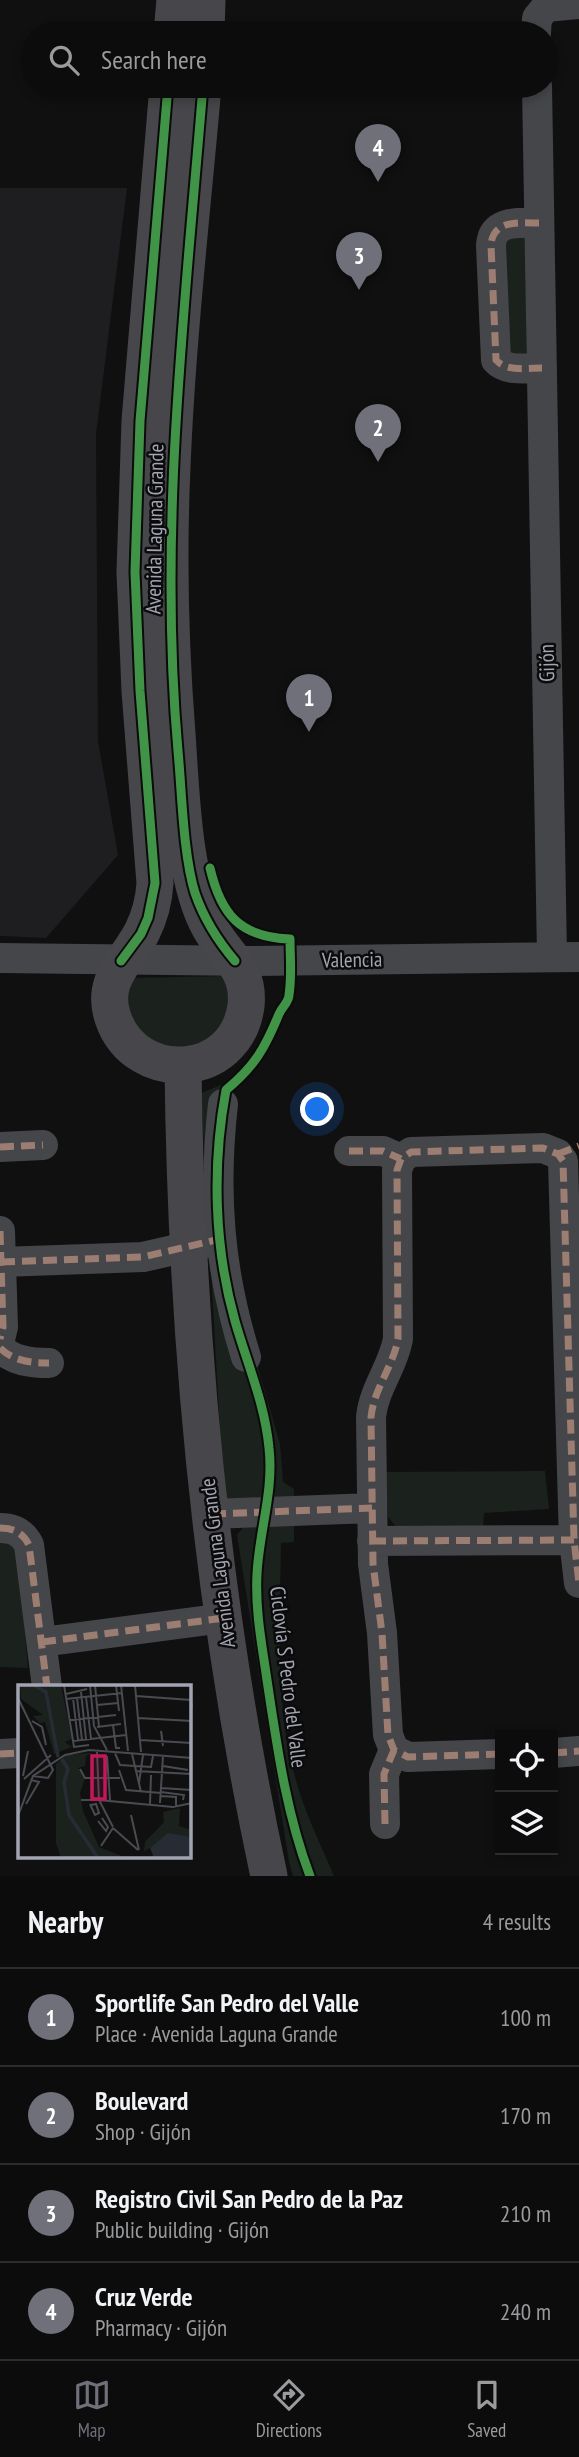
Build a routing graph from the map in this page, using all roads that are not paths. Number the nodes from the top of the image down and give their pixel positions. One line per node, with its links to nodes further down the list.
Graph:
1 (175, 0): 4 (main road)
2 (207, 0): 5 (main road)
3 (579, 4): 6 (street)
4 (173, 21)
5 (206, 21)
6 (537, 21)
7 (167, 98): 14 (main road, Avenida Laguna Grande)
8 (202, 98): 15 (main road, Avenida Laguna Grande)
9 (537, 98): 10 (street, Gijón)
10 (539, 223): 11 (street, Gijón); 11 (street)
11 (542, 368): 12 (street, Gijón)
12 (566, 957): 15 (street, Valencia)
13 (0, 958): 14 (street, Valencia)
14 (121, 961): 15 (street, Valencia); 16 (main road, Avenida Laguna Grande)
15 (235, 961): 16 (main road, Avenida Laguna Grande)
16 (183, 1066): 24 (main road, Avenida Laguna Grande)
17 (223, 1104): 24 (street, Avenida Laguna Grande)
18 (43, 1145): 19 (street)
19 (0, 1147)
20 (569, 1149): 22 (street); 33 (street)
21 (349, 1151): 22 (street)
22 (401, 1159): 30 (street)
23 (0, 1231): 25 (street)
24 (204, 1244): 25 (street); 28 (street, Avenida Laguna Grande); 31 (main road, Avenida Laguna Grande)
25 (1, 1262): 26 (street)
26 (0, 1339)
27 (0, 1348): 29 (street)
28 (246, 1357)
29 (49, 1363)
30 (372, 1508): 31 (street); 34 (street)
31 (212, 1514): 36 (main road, Avenida Laguna Grande)
32 (0, 1528): 37 (street)
33 (574, 1540): 34 (street); 35 (street)
34 (372, 1541): 39 (street)
35 (579, 1583)
36 (224, 1618): 37 (street); 46 (main road, Avenida Laguna Grande)
37 (42, 1642): 38 (street)
38 (47, 1685)
39 (394, 1750): 44 (street); 45 (street)
40 (579, 1751): 42 (street)
41 (18, 1753): 43 (street)
42 (558, 1753)
43 (0, 1754)
44 (495, 1754)
45 (385, 1824)
46 (269, 1876)

